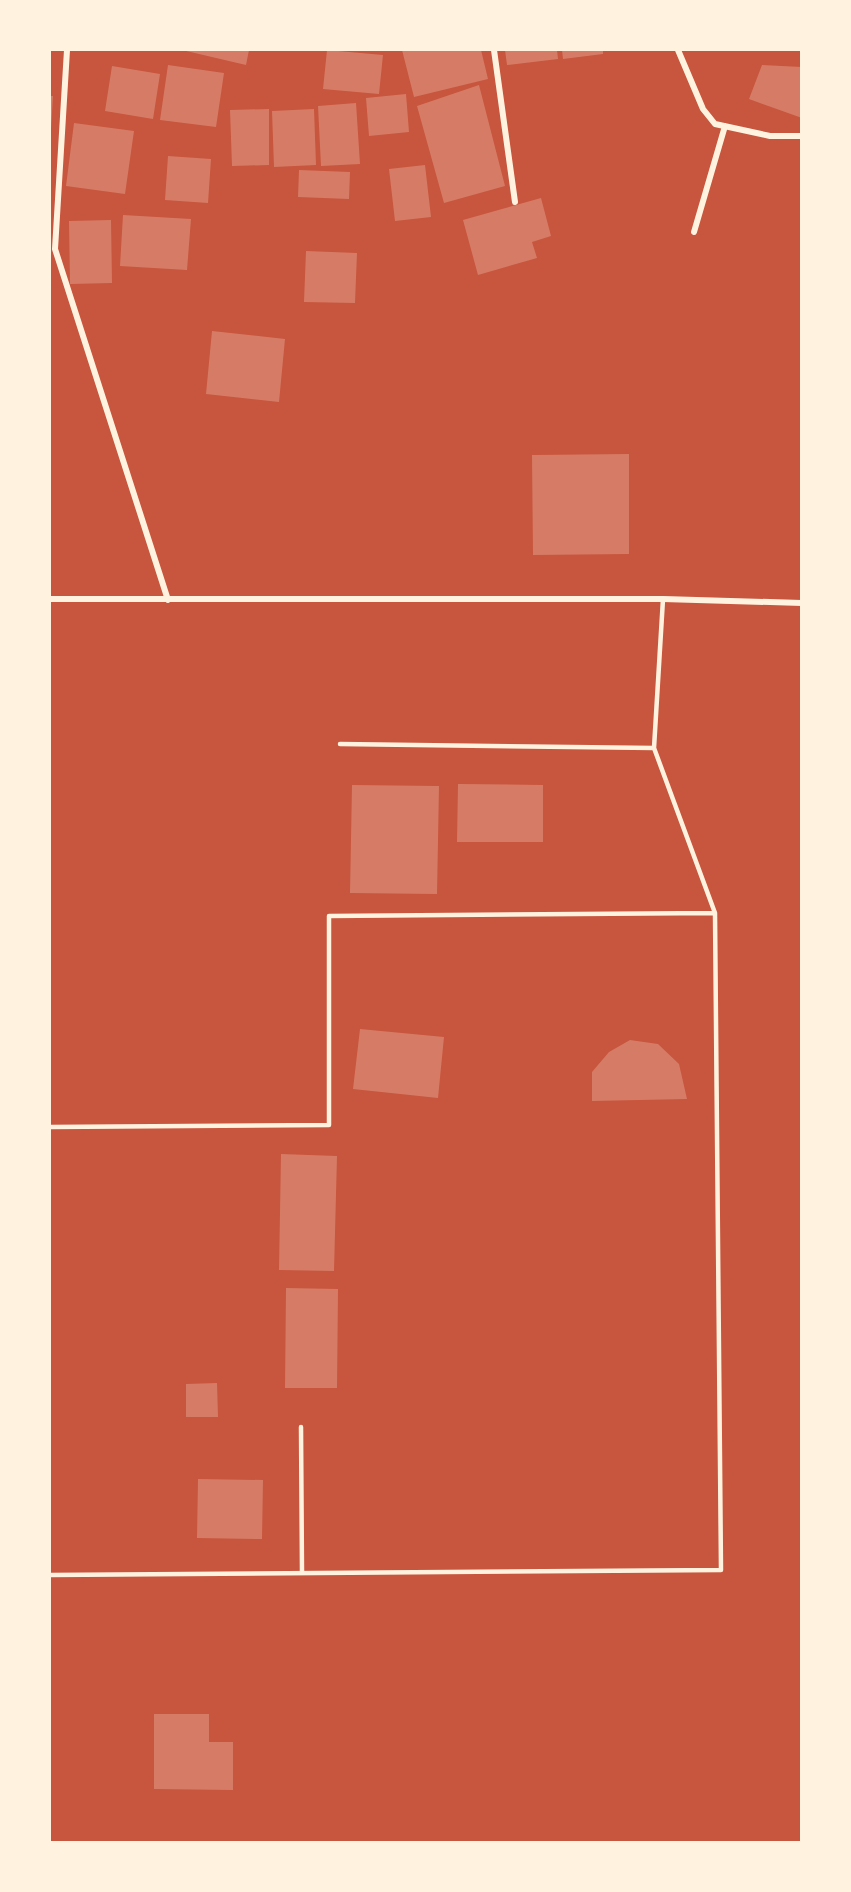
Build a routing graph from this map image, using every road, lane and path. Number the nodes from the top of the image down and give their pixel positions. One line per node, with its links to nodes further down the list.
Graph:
1 (68, 50): 8 (street)
2 (494, 50): 6 (street)
3 (678, 50): 4 (street)
4 (725, 126): 5 (street); 7 (street)
5 (801, 136)
6 (515, 202)
7 (694, 232)
8 (52, 249): 11 (street)
9 (663, 598): 11 (street); 12 (street); 14 (lane)
10 (50, 599): 11 (street)
11 (168, 600)
12 (801, 603)
13 (340, 744): 14 (lane)
14 (654, 748): 15 (lane)
15 (715, 913): 16 (lane); 18 (lane)
16 (50, 1127)
17 (301, 1427): 18 (lane)
18 (302, 1573): 19 (lane)
19 (50, 1575)

